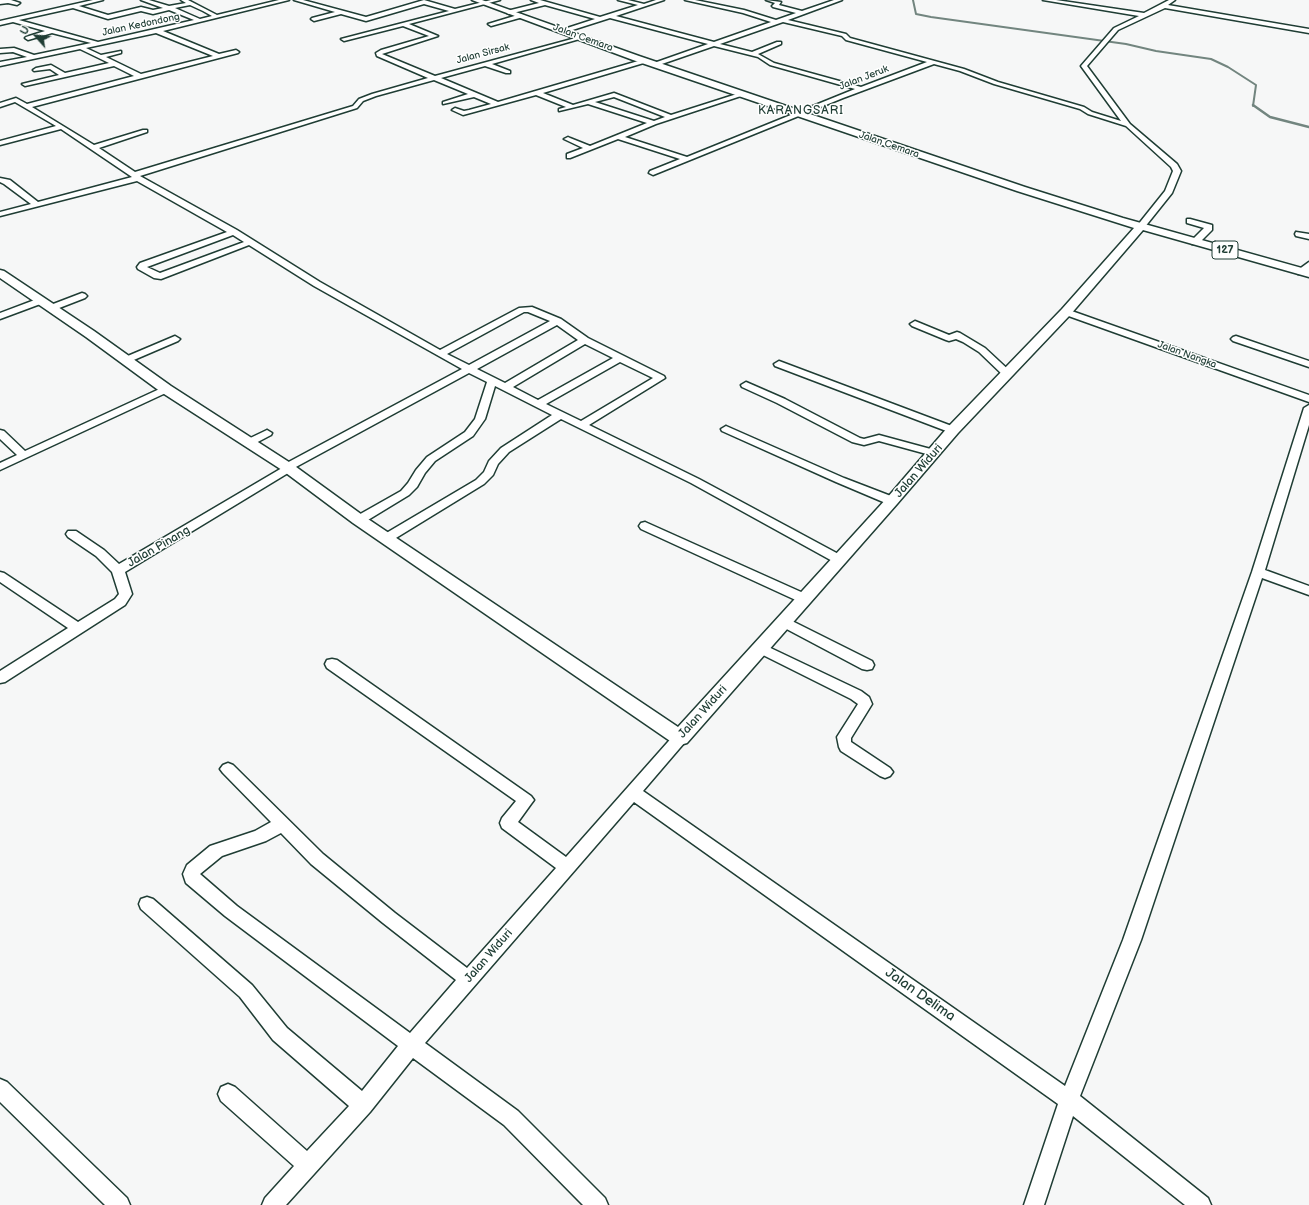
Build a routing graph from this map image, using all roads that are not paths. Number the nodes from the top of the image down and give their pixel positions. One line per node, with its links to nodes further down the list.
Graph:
1 (100, 0): 25 (street)
2 (144, 0): 23 (street)
3 (171, 0): 23 (street)
4 (184, 0): 21 (street)
5 (286, 0): 26 (street, Jalan Kedondong)
6 (296, 0): 32 (street)
7 (475, 0): 22 (main road, Jalan Cemara / 127)
8 (497, 0): 22 (street)
9 (534, 0): 24 (street)
10 (559, 0): 24 (street)
11 (621, 0): 27 (street)
12 (661, 0): 27 (street)
13 (688, 0): 47 (street)
14 (769, 0): 34 (street)
15 (839, 0): 34 (street)
16 (1046, 0): 35 (street)
17 (1172, 0): 28 (street)
18 (0, 2): 20 (street)
19 (250, 2): 26 (street)
20 (17, 3)
21 (192, 3): 29 (street); 40 (street)
22 (484, 3): 30 (street); 33 (main road, Jalan Cemara / 127)
23 (158, 4): 29 (street)
24 (545, 4): 33 (street); 45 (street)
25 (72, 6): 29 (street); 44 (street)
26 (260, 6): 40 (street, Jalan Kedondong)
27 (644, 6): 38 (street)
28 (1164, 6): 35 (street); 59 (street)
29 (169, 8): 46 (street)
30 (456, 11): 43 (street); 51 (street)
31 (774, 11): 39 (street)
32 (341, 12): 42 (street); 43 (street)
33 (509, 12): 37 (main road, Jalan Cemara / 127)
34 (805, 12): 39 (street)
35 (1144, 15): 108 (street)
36 (0, 16): 44 (street)
37 (521, 16): 52 (street); 58 (main road, Jalan Cemara / 127)
38 (610, 16): 45 (street); 66 (street)
39 (793, 16): 47 (street)
40 (219, 17): 46 (street, Jalan Kedondong)
41 (571, 17): 48 (street)
42 (314, 19)
43 (366, 19): 50 (street)
44 (12, 20): 49 (street); 55 (street)
45 (600, 20): 48 (street)
46 (200, 21): 56 (street, Jalan Kedondong)
47 (780, 21): 66 (street); 76 (street)
48 (592, 22): 58 (street)
49 (0, 23)
50 (358, 24)
51 (403, 24): 57 (street); 87 (street)
52 (491, 24)
53 (365, 26): 57 (street)
54 (142, 29): 60 (street)
55 (53, 31): 61 (street); 64 (street)
56 (157, 31): 60 (street, Jalan Kedondong); 72 (street)
57 (378, 31): 63 (street)
58 (563, 31): 62 (main road, Jalan Cemara / 127)
59 (1309, 31)
60 (150, 32): 64 (street, Jalan Kedondong)
61 (28, 38)
62 (581, 38): 75 (main road, Jalan Cemara / 127); 79 (street, Jalan Sirsak)
63 (344, 39)
64 (99, 43): 67 (street, Jalan Kedondong)
65 (779, 43): 71 (street)
66 (714, 44): 71 (street); 80 (street)
67 (80, 47): 73 (street, Jalan Kedondong); 74 (street)
68 (1, 51): 73 (street)
69 (119, 52): 74 (street)
70 (236, 52): 72 (street)
71 (752, 54): 91 (street)
72 (218, 56): 81 (street)
73 (34, 57): 77 (street, Jalan Kedondong)
74 (101, 57): 78 (street)
75 (645, 61): 80 (main road, Jalan Cemara / 127); 90 (street)
76 (934, 62): 91 (street, Jalan Jeruk); 108 (street)
77 (0, 64)
78 (115, 64): 85 (street); 86 (street)
79 (486, 64): 83 (street); 87 (street, Jalan Sirsak)
80 (656, 64): 94 (main road, Jalan Cemara / 127)
81 (169, 69): 84 (street); 86 (street)
82 (36, 70): 85 (street)
83 (508, 72)
84 (180, 74)
85 (64, 75): 96 (street)
86 (140, 76): 96 (street)
87 (433, 78): 92 (street); 119 (street, Jalan Sirsak)
88 (472, 86): 92 (street)
89 (540, 86): 90 (street)
90 (550, 89): 93 (street)
91 (861, 89): 105 (street, Jalan Jeruk)
92 (461, 90): 95 (street)
93 (537, 93): 99 (street); 102 (street)
94 (742, 94): 105 (main road, Jalan Cemara / 127); 106 (street)
95 (472, 95): 98 (street); 99 (street)
96 (54, 99): 101 (street)
97 (587, 102): 102 (street); 106 (street); 107 (street)
98 (445, 104)
99 (497, 104): 103 (street)
100 (0, 105): 101 (street)
101 (26, 106): 109 (street)
102 (573, 107): 104 (street)
103 (454, 110)
104 (561, 110)
105 (800, 114): 117 (street, Jalan Jeruk); 124 (main road, Jalan Cemara / 127)
106 (670, 117): 107 (street)
107 (654, 123): 111 (street)
108 (1128, 125): 124 (street)
109 (62, 127): 113 (street); 114 (street)
110 (145, 132): 114 (street)
111 (618, 137): 115 (street); 117 (street)
112 (568, 140): 115 (street)
113 (0, 143)
114 (94, 147): 119 (street)
115 (589, 148): 116 (street)
116 (570, 156)
117 (686, 159): 118 (street, Jalan Jeruk)
118 (653, 173)
119 (136, 176): 121 (street, Jalan Sirsak); 125 (street)
120 (0, 180): 121 (street)
121 (36, 204): 122 (street, Jalan Sirsak)
122 (0, 214)
123 (1190, 221): 129 (street)
124 (1141, 226): 129 (main road, Jalan Cemara / 127); 134 (main road, Jalan Widuri)
125 (234, 232): 128 (street); 128 (street)
126 (1299, 234): 127 (street)
127 (1309, 237)
128 (250, 242): 141 (street)
129 (1195, 242): 130 (main road, Jalan Cemara / 127)
130 (1306, 270)
131 (0, 273): 133 (main road)
132 (82, 296): 133 (street)
133 (45, 304): 135 (street); 143 (main road)
134 (1066, 312): 147 (main road, Jalan Widuri); 152 (street, Jalan Nangka)
135 (0, 316)
136 (558, 321): 140 (street); 141 (street); 146 (street, Jalan Pinang)
137 (915, 324): 147 (street)
138 (175, 338): 143 (street)
139 (1236, 339): 145 (street)
140 (585, 340): 142 (street); 150 (street)
141 (440, 354): 146 (street)
142 (620, 358): 153 (street); 156 (street)
143 (126, 360): 151 (main road)
144 (779, 364): 158 (street)
145 (1309, 364)
146 (470, 370): 148 (street); 165 (street, Jalan Pinang)
147 (1008, 374): 158 (main road, Jalan Widuri)
148 (492, 381): 150 (street); 167 (street)
149 (746, 385): 162 (street)
150 (505, 387): 153 (street)
151 (166, 389): 161 (main road); 163 (street)
152 (1309, 398)
153 (538, 404): 155 (street)
154 (1309, 408): 173 (street)
155 (560, 415): 156 (street); 170 (street)
156 (581, 425): 171 (street)
157 (726, 429): 166 (street)
158 (954, 430): 162 (main road, Jalan Widuri)
159 (0, 433): 163 (street)
160 (267, 433): 161 (street)
161 (248, 443): 165 (main road)
162 (934, 453): 166 (main road, Jalan Widuri)
163 (23, 455): 164 (street)
164 (0, 466)
165 (288, 468): 167 (main road); 172 (street, Jalan Pinang)
166 (892, 501): 171 (main road, Jalan Widuri)
167 (360, 520): 170 (main road)
168 (645, 526): 176 (street)
169 (72, 534): 172 (street)
170 (387, 538): 183 (main road)
171 (840, 560): 176 (main road, Jalan Widuri)
172 (118, 570): 178 (street, Jalan Pinang)
173 (1258, 572): 175 (street); 194 (street)
174 (0, 576): 178 (street)
175 (1309, 590)
176 (805, 599): 177 (main road, Jalan Widuri)
177 (784, 622): 179 (main road, Jalan Widuri); 181 (street)
178 (79, 629): 182 (street, Jalan Pinang)
179 (760, 648): 183 (main road, Jalan Widuri); 185 (street)
180 (332, 664): 188 (street)
181 (867, 665)
182 (0, 678)
183 (680, 738): 186 (street, Jalan Widuri)
184 (228, 769): 187 (street)
185 (885, 772)
186 (632, 792): 188 (street, Jalan Widuri); 194 (street, Jalan Delima)
187 (282, 824): 190 (street); 191 (street)
188 (567, 867): 190 (street, Jalan Widuri)
189 (147, 904): 195 (street)
190 (468, 979): 191 (street, Jalan Widuri)
191 (412, 1044): 195 (street, Jalan Widuri); 199 (street)
192 (0, 1089): 197 (street)
193 (228, 1094): 196 (street)
194 (1069, 1100): 200 (street); 201 (street, Jalan Delima)
195 (363, 1105): 196 (street, Jalan Widuri)
196 (308, 1165): 198 (street, Jalan Widuri)
197 (120, 1205)
198 (272, 1205)
199 (598, 1205)
200 (1034, 1205)
201 (1201, 1205)

